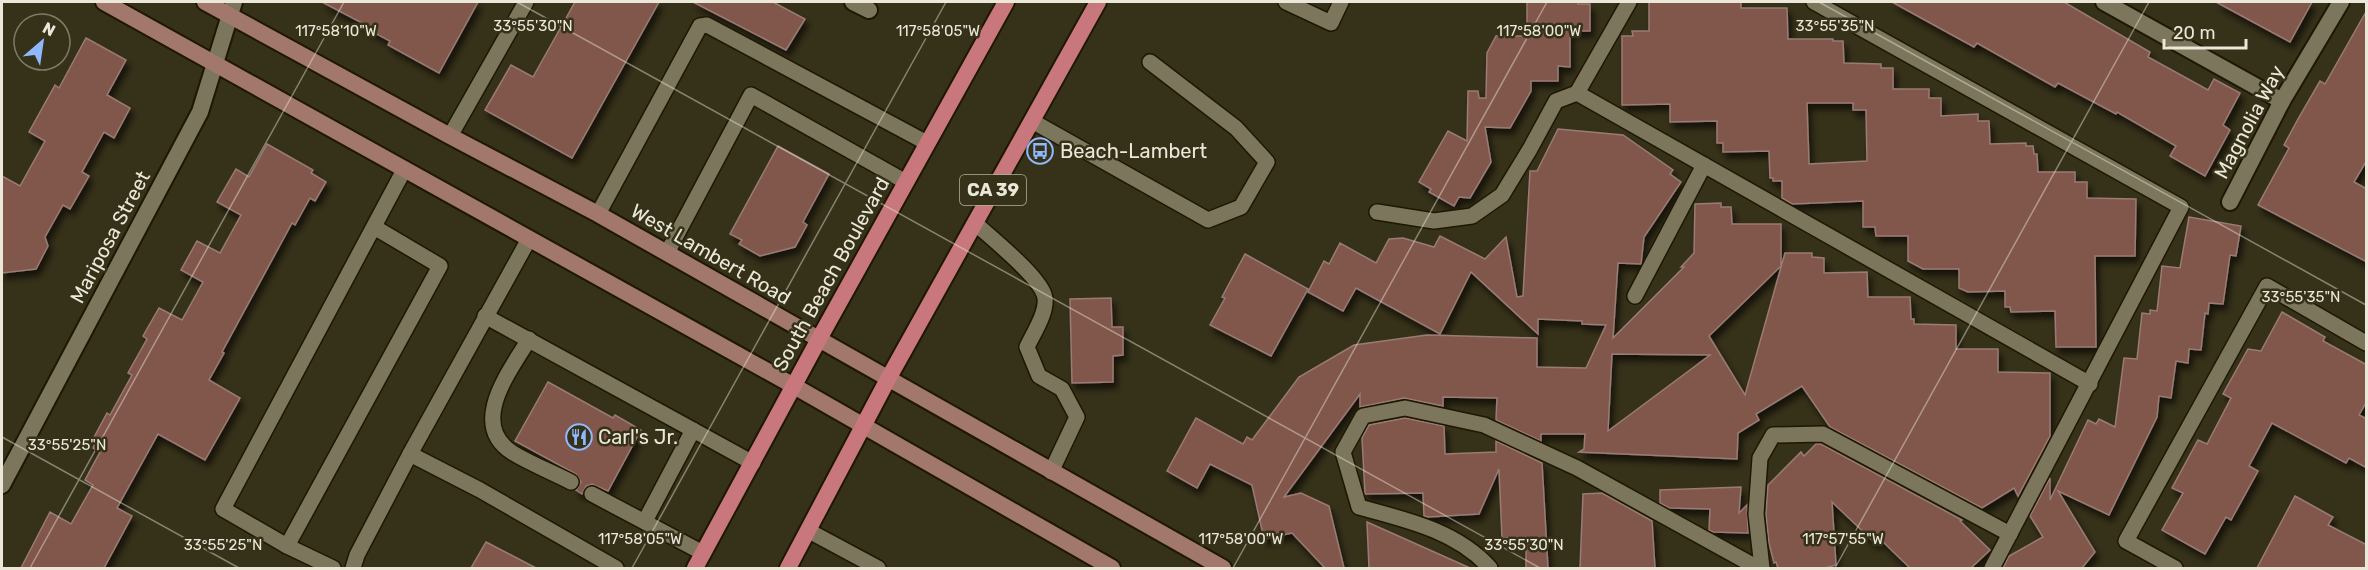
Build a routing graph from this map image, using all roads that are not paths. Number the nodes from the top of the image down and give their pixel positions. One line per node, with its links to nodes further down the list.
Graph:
1 (104, 2): 16 (main road)
2 (205, 2): 13 (main road, West Lambert Road)
3 (526, 2): 20 (lane)
4 (853, 2): 14 (street)
5 (1006, 2): 21 (main road, South Beach Boulevard)
6 (1098, 2): 19 (main road, CA 39)
7 (1286, 2): 8 (lane)
8 (1341, 2)
9 (1629, 2): 17 (lane)
10 (1814, 2): 38 (lane)
11 (2104, 2): 18 (street)
12 (2341, 2): 18 (street, Magnolia Way)
13 (232, 8): 16 (street, Mariposa Street); 20 (main road, West Lambert Road)
14 (868, 10)
15 (1150, 62): 19 (lane)
16 (214, 63): 23 (main road); 46 (street, Mariposa Street)
17 (1577, 93): 22 (lane); 26 (lane)
18 (2282, 101): 25 (street, Magnolia Way)
19 (1032, 121): 28 (main road, CA 39)
20 (450, 136): 27 (main road, West Lambert Road)
21 (927, 143): 24 (main road, South Beach Boulevard); 27 (lane)
22 (1704, 165): 32 (lane); 38 (lane)
23 (404, 170): 29 (lane); 30 (main road)
24 (906, 182): 31 (lane); 35 (main road, South Beach Boulevard)
25 (2230, 202)
26 (1377, 212)
27 (598, 214): 31 (main road, West Lambert Road)
28 (975, 223): 37 (main road, CA 39); 44 (lane)
29 (374, 227): 51 (lane); 51 (lane)
30 (529, 239): 33 (lane); 39 (main road)
31 (667, 253): 35 (main road, West Lambert Road)
32 (1635, 296)
33 (485, 316): 34 (lane); 42 (lane)
34 (529, 339): 41 (lane); 45 (lane)
35 (819, 339): 37 (main road, West Lambert Road); 39 (main road, South Beach Boulevard)
36 (2367, 343): 65 (lane)
37 (888, 379): 40 (main road, CA 39); 44 (main road, West Lambert Road)
38 (2090, 384): 50 (lane)
39 (794, 387): 40 (main road); 43 (main road, South Beach Boulevard)
40 (862, 427): 49 (main road, CA 39); 59 (main road)
41 (693, 430): 43 (lane); 48 (lane)
42 (410, 454): 54 (lane); 55 (lane)
43 (753, 463): 52 (main road, South Beach Boulevard)
44 (1051, 472): 60 (main road, West Lambert Road)
45 (571, 482)
46 (2, 485)
47 (592, 494): 48 (lane)
48 (645, 521): 52 (lane)
49 (809, 531): 57 (main road, CA 39); 58 (lane)
50 (2010, 534): 63 (lane); 64 (lane)
51 (287, 546): 53 (lane)
52 (703, 553): 56 (main road, South Beach Boulevard)
53 (333, 568)
54 (353, 568)
55 (616, 568)
56 (695, 568)
57 (788, 568)
58 (878, 568)
59 (1112, 568)
60 (1223, 568)
61 (1491, 568): 62 (lane)
62 (1758, 568)
63 (1762, 568)
64 (1992, 568)
65 (2175, 568)

